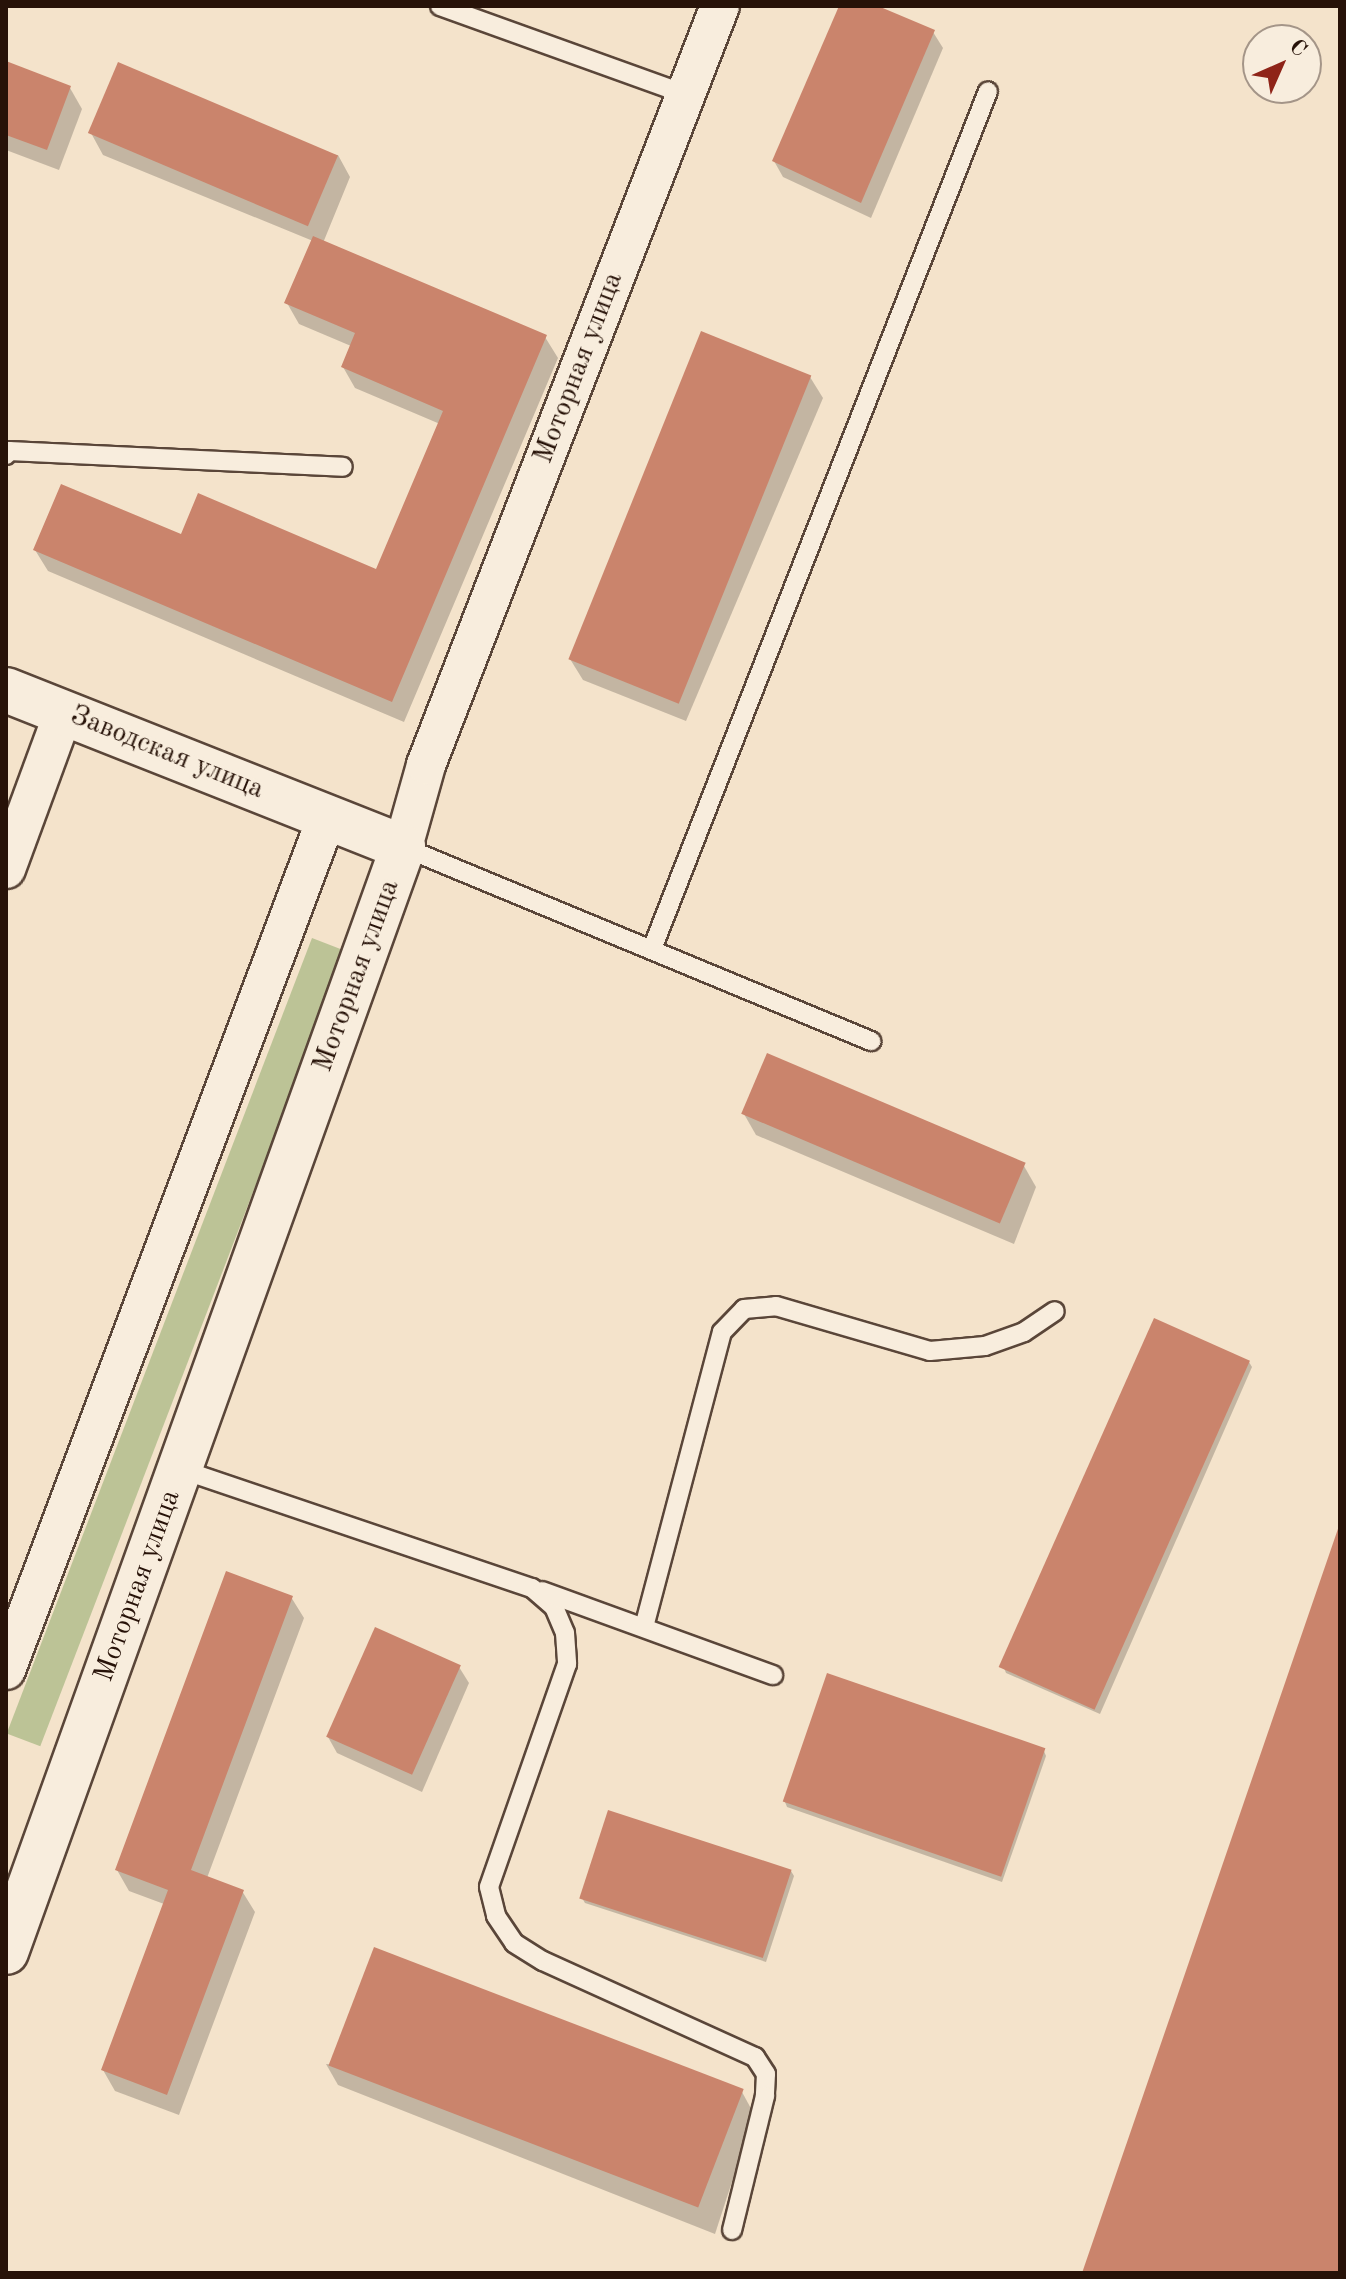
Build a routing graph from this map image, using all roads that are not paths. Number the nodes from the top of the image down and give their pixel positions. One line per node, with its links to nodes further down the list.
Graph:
1 (440, 6): 4 (lane)
2 (720, 6): 4 (street, Моторная улица)
3 (988, 91): 12 (lane)
4 (684, 94): 10 (street, Моторная улица)
5 (6, 455): 6 (lane)
6 (343, 467)
7 (6, 690): 8 (street, Заводская улица)
8 (64, 711): 9 (street, Заводская улица); 11 (street)
9 (327, 817): 10 (street, Заводская улица); 18 (street)
10 (403, 847): 12 (lane); 15 (street, Моторная улица)
11 (6, 869)
12 (652, 949): 13 (lane)
13 (871, 1041)
14 (1055, 1311): 17 (lane)
15 (180, 1469): 16 (lane); 20 (street, Моторная улица)
16 (532, 1588): 17 (lane); 21 (lane)
17 (644, 1627): 19 (lane)
18 (6, 1670)
19 (773, 1675)
20 (6, 1952)
21 (732, 2230)

